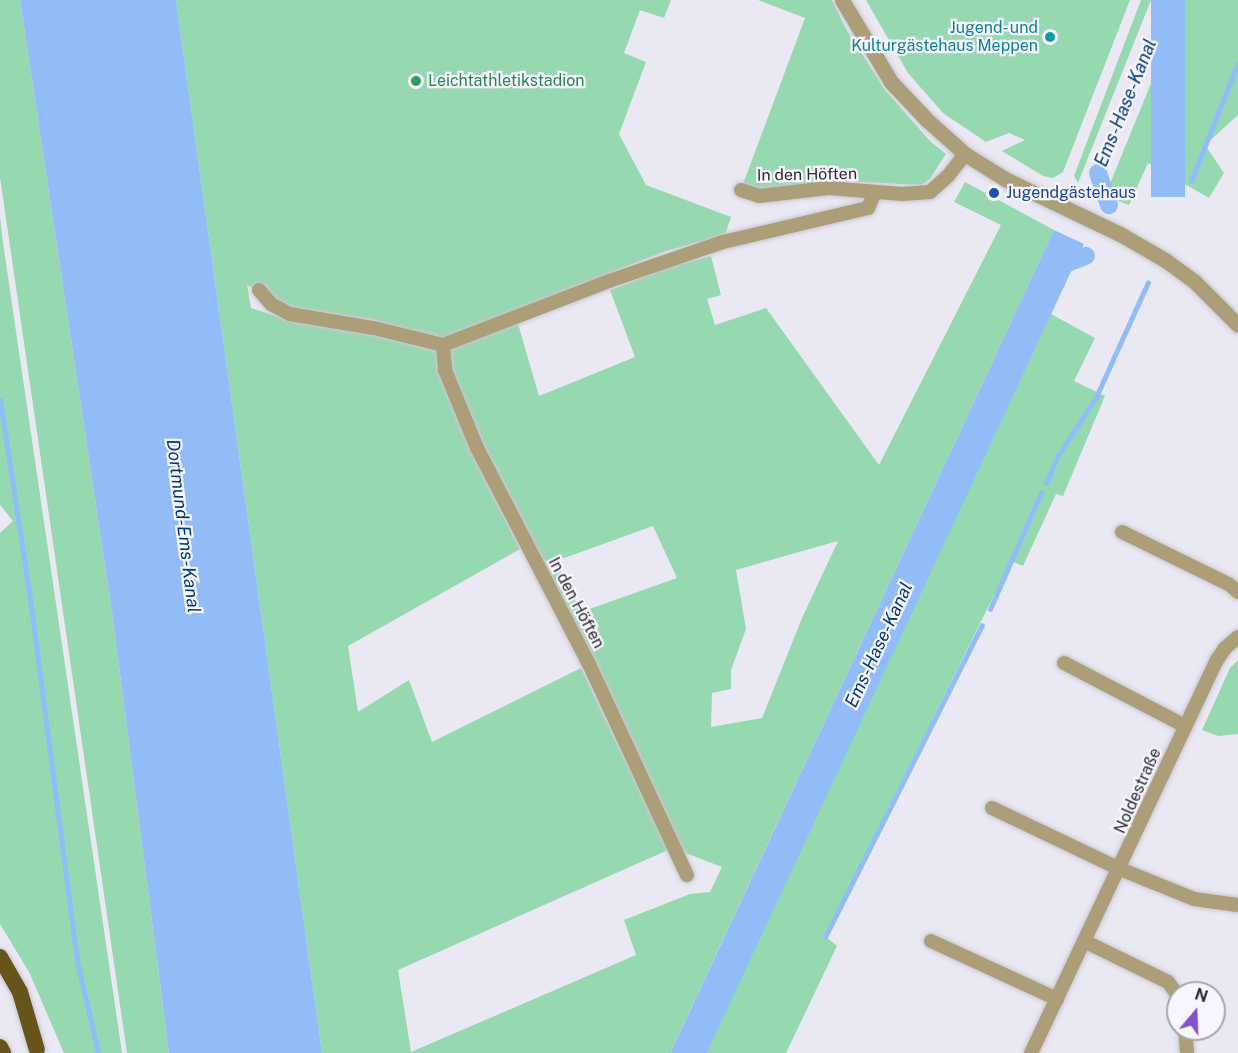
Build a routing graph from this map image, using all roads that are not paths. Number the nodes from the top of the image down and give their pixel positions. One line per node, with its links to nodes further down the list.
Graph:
1 (842, 0): 2 (street)
2 (965, 154): 4 (street, In den Höften); 6 (street)
3 (741, 190): 4 (street, In den Höften)
4 (874, 192): 7 (street, In den Höften)
5 (259, 290): 7 (street)
6 (1238, 325)
7 (443, 345): 15 (street, In den Höften)
8 (1122, 532): 9 (street)
9 (1238, 592)
10 (1238, 637): 12 (street, Noldestraße)
11 (1064, 663): 12 (street)
12 (1185, 726): 14 (street, Noldestraße)
13 (992, 808): 14 (street)
14 (1120, 869): 16 (street); 18 (street, Noldestraße)
15 (687, 875)
16 (1238, 905)
17 (931, 941): 22 (street)
18 (1086, 942): 21 (street); 22 (street, Noldestraße)
19 (0, 957): 24 (highway)
20 (0, 978): 24 (highway)
21 (1166, 981)
22 (1058, 999): 26 (street, Noldestraße)
23 (0, 1047): 25 (highway)
24 (37, 1052)
25 (3, 1053)
26 (1031, 1053)

